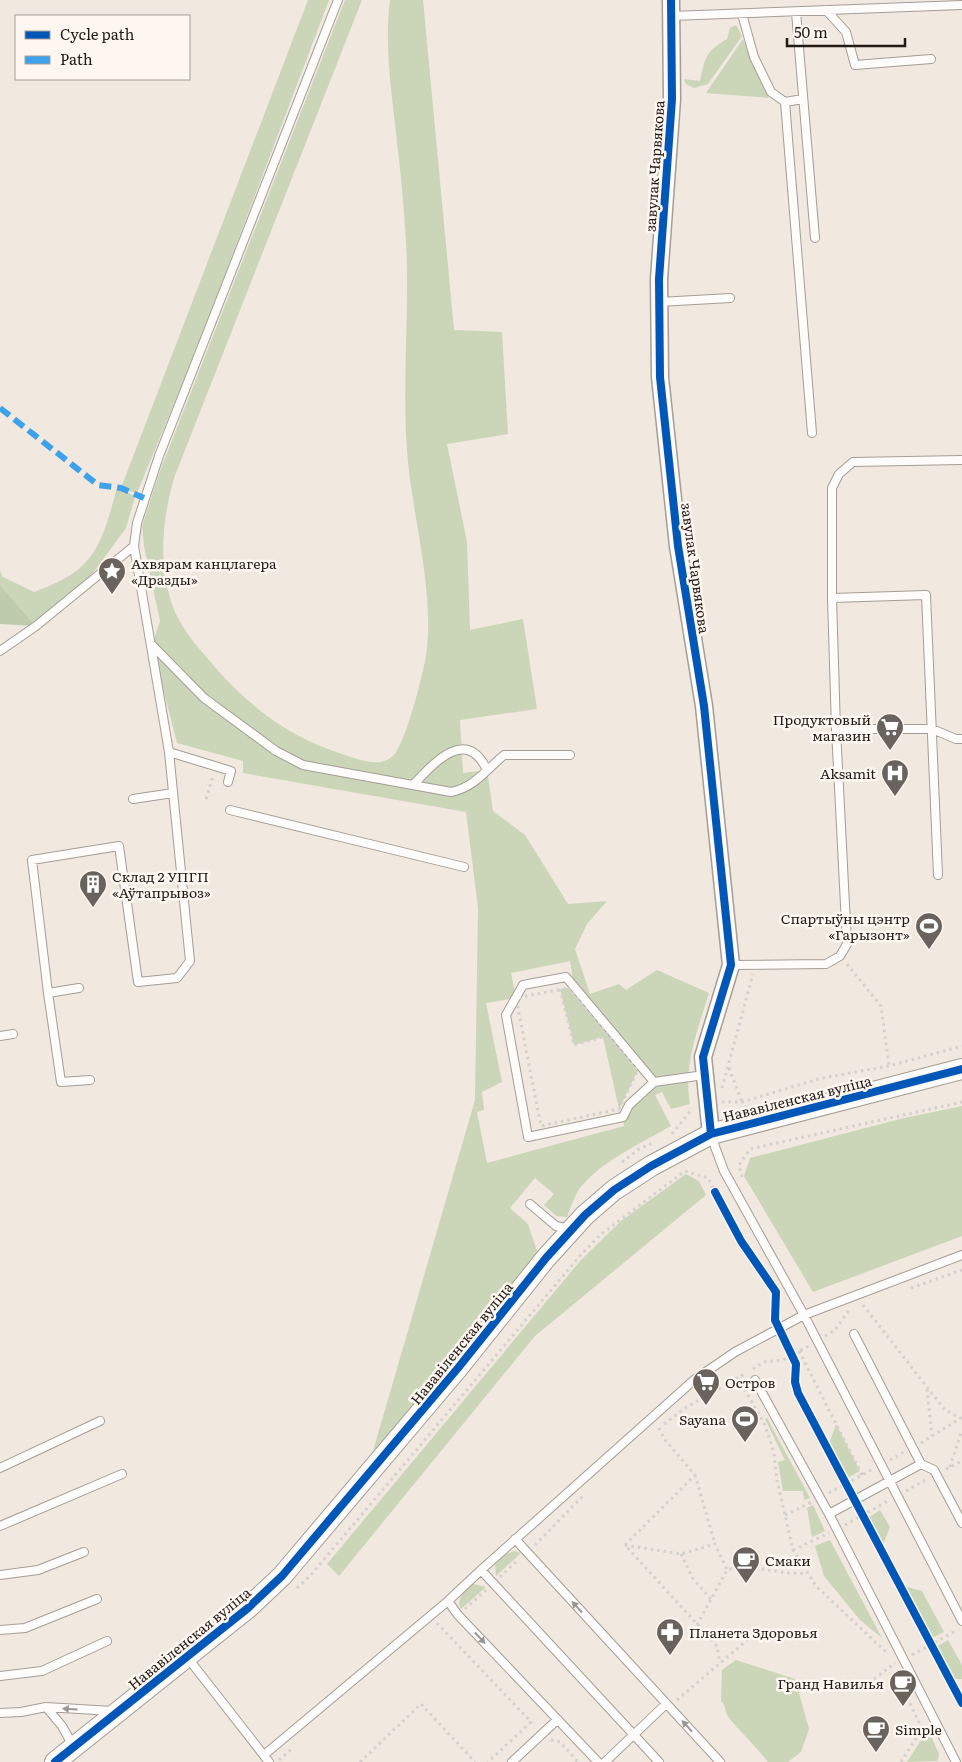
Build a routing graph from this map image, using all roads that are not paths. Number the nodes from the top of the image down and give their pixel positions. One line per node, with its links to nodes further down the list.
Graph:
1 (338, 0): 15 (lane)
2 (962, 5): 4 (lane)
3 (671, 8): 6 (lane); 12 (street, завулак Чарвякова)
4 (826, 10): 5 (lane); 7 (lane)
5 (796, 12): 6 (lane); 8 (lane)
6 (742, 14): 9 (lane)
7 (931, 59)
8 (803, 99): 9 (lane); 10 (lane)
9 (785, 102): 13 (lane)
10 (815, 238)
11 (730, 298): 12 (lane)
12 (659, 302): 32 (street, завулак Чарвякова)
13 (812, 433)
14 (962, 460): 16 (lane)
15 (134, 546): 17 (lane); 18 (lane)
16 (832, 598): 19 (lane); 20 (lane)
17 (152, 645): 22 (lane); 26 (lane)
18 (0, 650)
19 (836, 729): 20 (lane); 32 (lane)
20 (932, 729): 21 (lane); 31 (lane)
21 (962, 739)
22 (169, 752): 25 (lane); 27 (lane)
23 (570, 755): 24 (lane)
24 (487, 770): 26 (lane); 26 (lane)
25 (228, 782)
26 (413, 785)
27 (173, 793): 28 (lane); 34 (lane)
28 (133, 799)
29 (230, 810): 30 (lane)
30 (464, 868)
31 (938, 875)
32 (731, 965): 38 (street, завулак Чарвякова)
33 (79, 988): 34 (lane)
34 (48, 993): 39 (lane)
35 (13, 1034): 36 (lane)
36 (0, 1036)
37 (962, 1069): 41 (street, Нававіленская вуліца)
38 (704, 1075): 40 (lane); 41 (street, завулак Чарвякова)
39 (90, 1080)
40 (654, 1082): 40 (lane)
41 (711, 1134): 43 (street, Нававіленская вуліца); 45 (lane)
42 (530, 1204): 43 (lane)
43 (572, 1229): 65 (street, Нававіленская вуліца)
44 (962, 1255): 45 (lane)
45 (804, 1315): 52 (lane); 56 (lane)
46 (854, 1334): 49 (lane)
47 (754, 1380): 53 (lane)
48 (100, 1422): 50 (lane)
49 (921, 1464): 52 (lane); 54 (lane)
50 (0, 1468)
51 (122, 1474): 55 (lane)
52 (888, 1480): 53 (lane); 62 (lane)
53 (828, 1514): 81 (lane)
54 (962, 1522)
55 (0, 1526)
56 (515, 1539): 58 (lane); 67 (lane, one-way to 56)
57 (84, 1552): 59 (lane)
58 (481, 1570): 61 (lane); 72 (lane)
59 (0, 1575)
60 (97, 1599): 63 (lane)
61 (448, 1601): 71 (lane, one-way to 71); 74 (lane)
62 (962, 1621)
63 (0, 1630)
64 (107, 1641): 66 (lane)
65 (187, 1657): 69 (street, Нававіленская вуліца); 74 (lane)
66 (0, 1676)
67 (666, 1704): 72 (lane); 80 (lane, one-way to 67)
68 (46, 1707): 69 (lane, one-way to 68); 70 (lane); 73 (lane)
69 (119, 1711): 73 (street, Нававіленская вуліца)
70 (0, 1713)
71 (557, 1720): 76 (lane); 77 (lane)
72 (634, 1734): 78 (lane); 79 (lane)
73 (74, 1747): 75 (street, Нававіленская вуліца)
74 (267, 1759)
75 (55, 1762)
76 (512, 1762)
77 (598, 1762)
78 (605, 1762)
79 (659, 1762)
80 (720, 1762)
81 (956, 1762)

